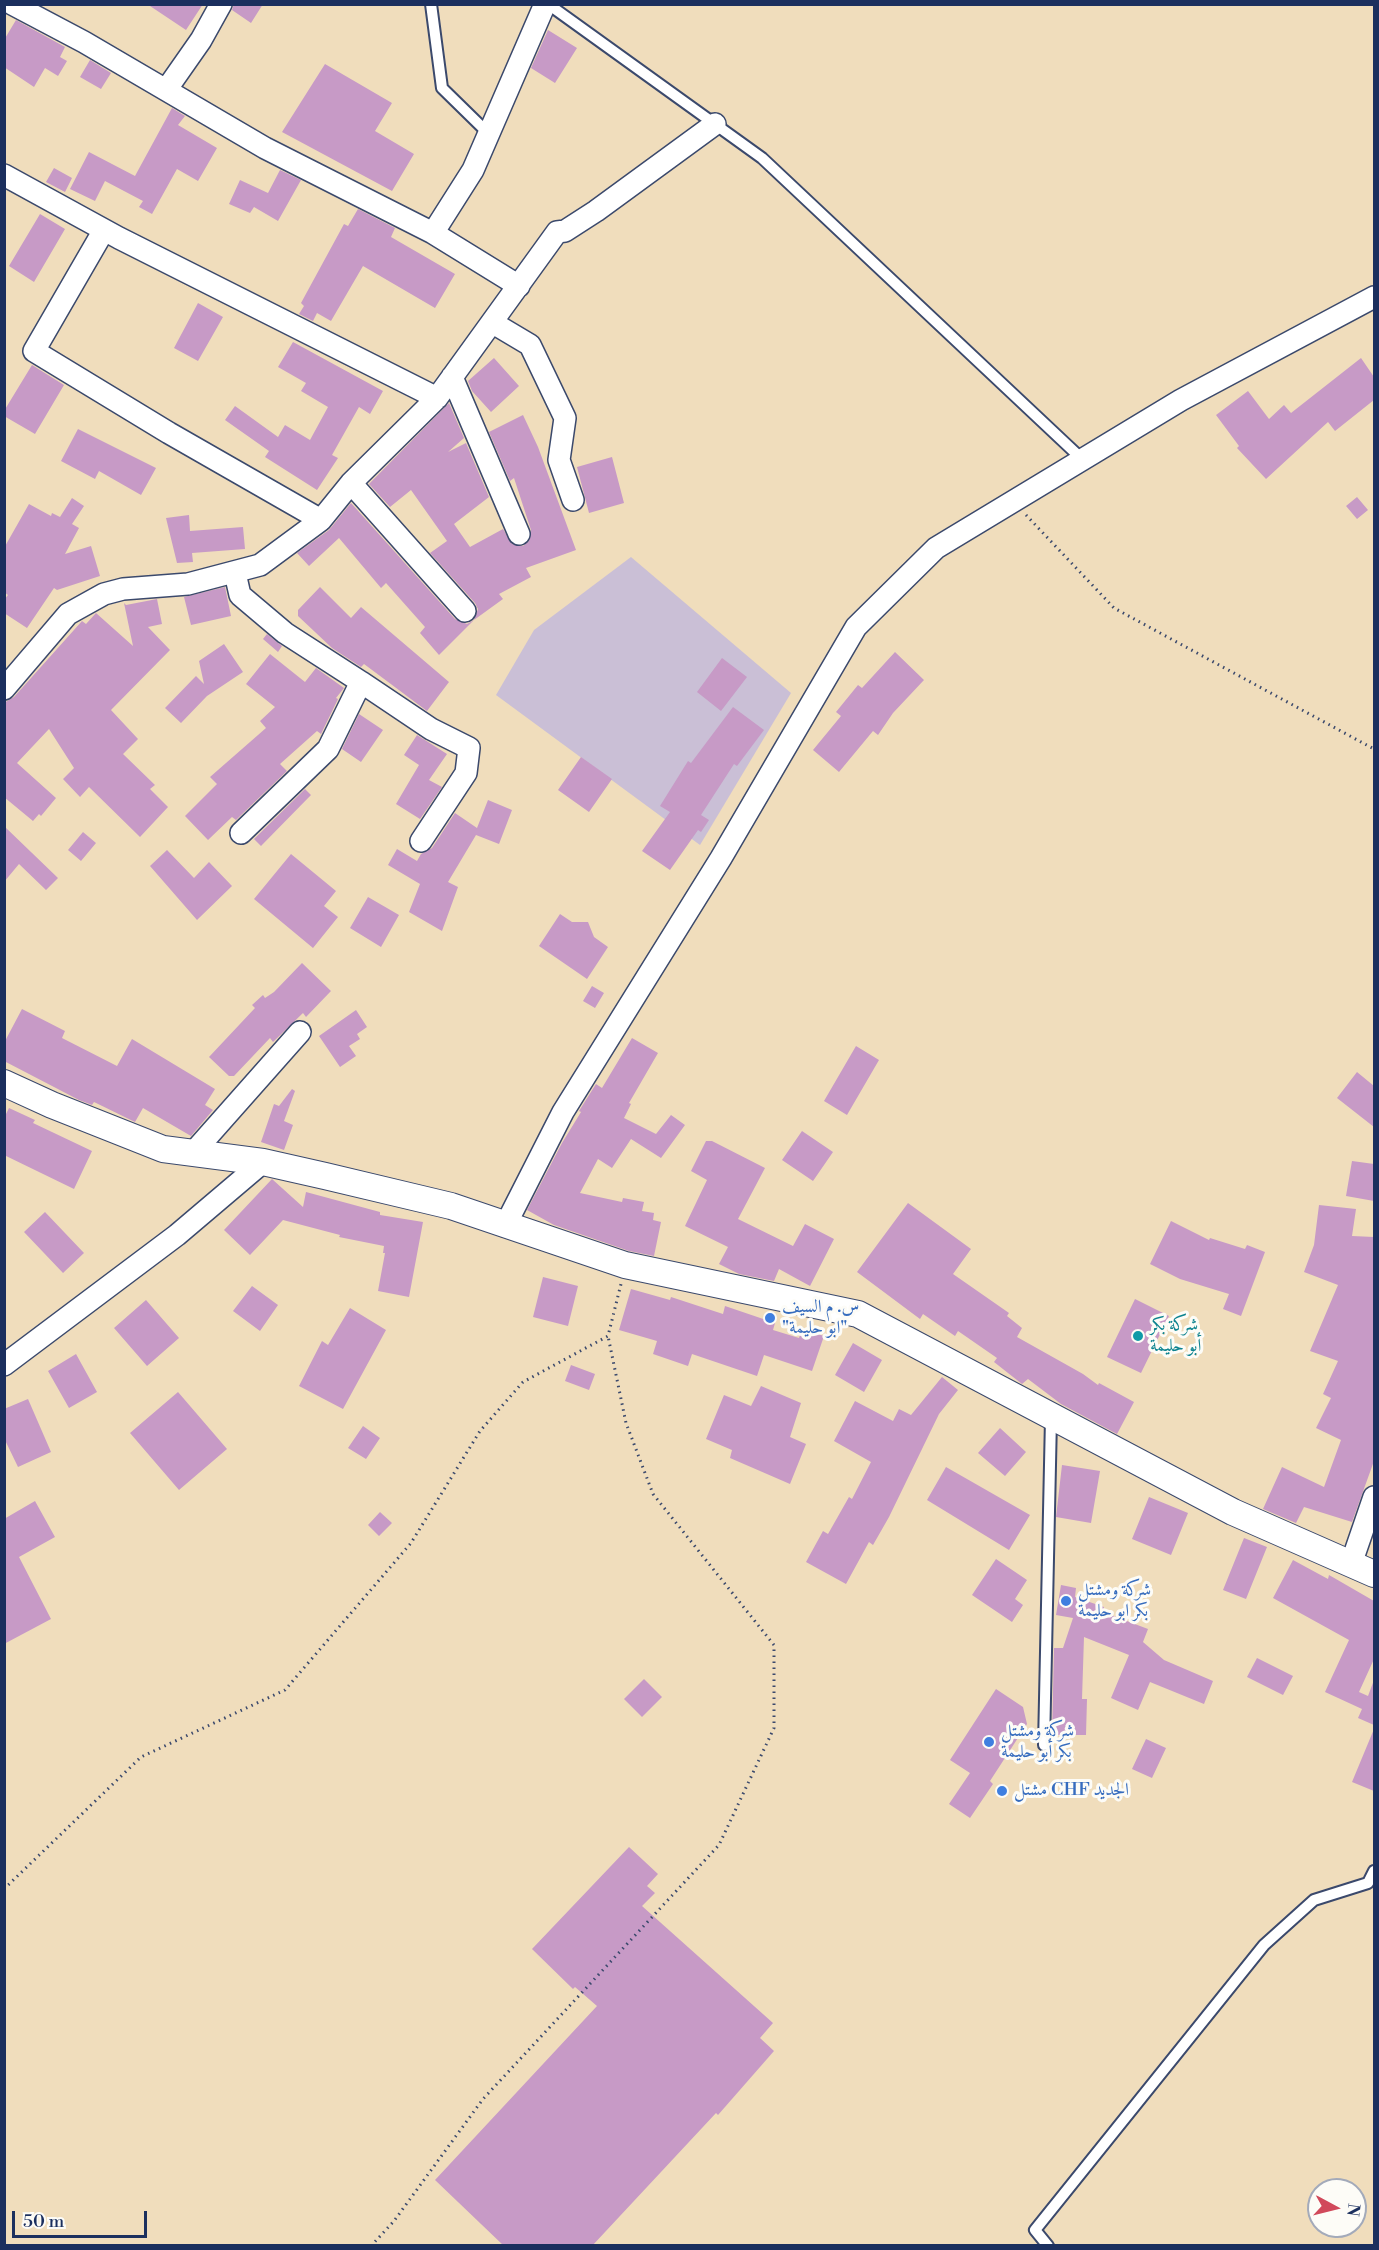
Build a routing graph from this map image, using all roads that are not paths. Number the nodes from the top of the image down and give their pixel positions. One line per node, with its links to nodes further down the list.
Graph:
1 (12, 4): 5 (street)
2 (221, 4): 5 (street)
3 (431, 4): 7 (lane)
4 (546, 4): 6 (lane); 7 (street)
5 (166, 90): 10 (street)
6 (715, 124): 11 (street); 16 (lane)
7 (489, 134): 10 (street)
8 (4, 175): 9 (street)
9 (104, 230): 15 (street); 19 (street)
10 (433, 233): 11 (street)
11 (519, 286): 13 (street)
12 (1374, 297): 16 (street)
13 (493, 323): 14 (street); 18 (street)
14 (452, 377): 15 (street); 20 (street)
15 (437, 398): 17 (street)
16 (1082, 459): 31 (street)
17 (351, 483): 19 (street); 22 (street)
18 (573, 500)
19 (321, 520): 21 (street)
20 (519, 534)
21 (235, 573): 23 (street); 24 (street)
22 (465, 611)
23 (362, 682): 25 (street); 26 (street)
24 (4, 689)
25 (241, 833)
26 (421, 841)
27 (300, 1032): 29 (street)
28 (4, 1083): 29 (street)
29 (192, 1154): 30 (street)
30 (262, 1162): 31 (street); 32 (street)
31 (506, 1226): 33 (street)
32 (4, 1365)
33 (1051, 1414): 35 (street); 37 (lane)
34 (1374, 1497): 35 (street)
35 (1351, 1564): 36 (street)
36 (1374, 1574)
37 (1044, 1744)
38 (1374, 1871): 39 (lane)
39 (1048, 2246)

